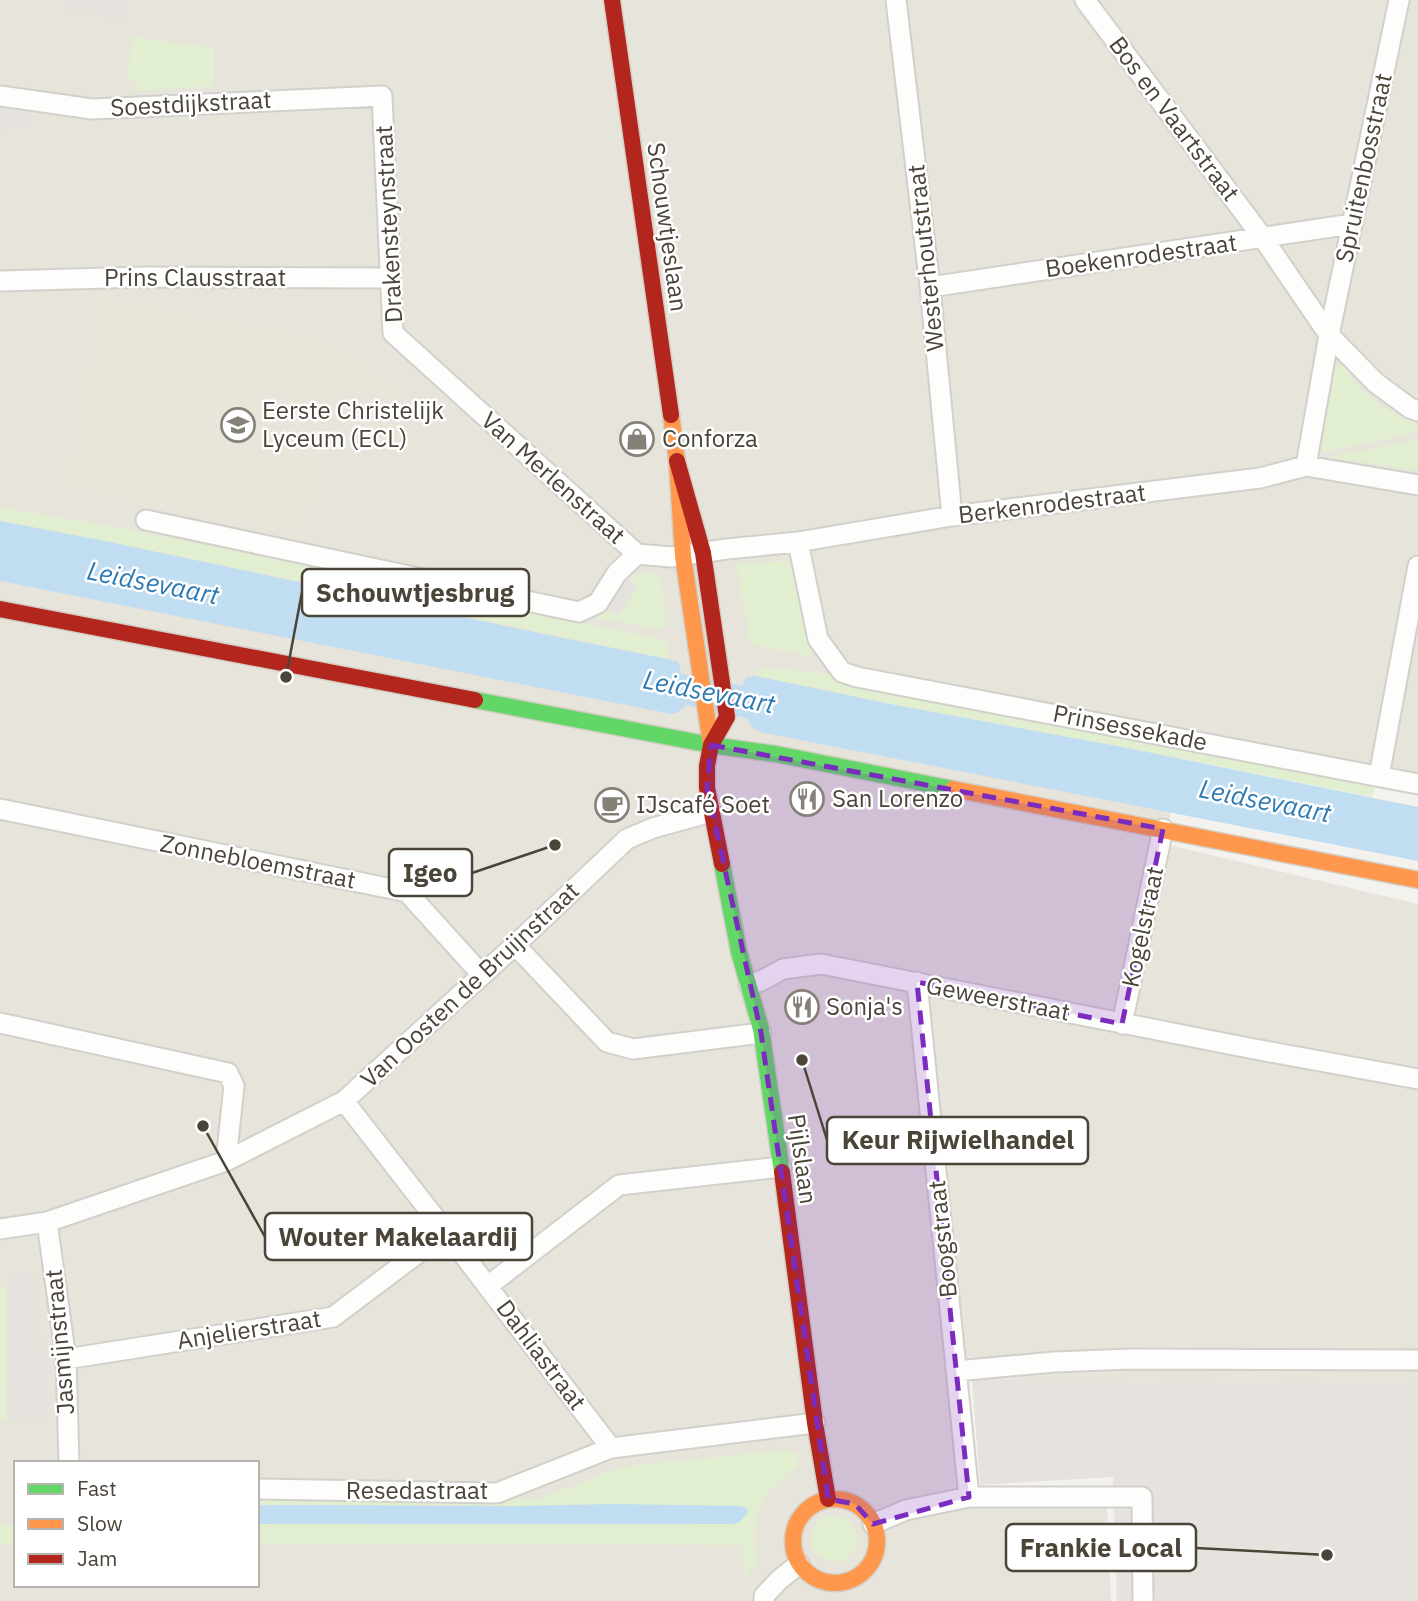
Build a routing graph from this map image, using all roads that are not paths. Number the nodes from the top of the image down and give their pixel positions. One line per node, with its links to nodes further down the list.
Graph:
1 (612, 0): 15 (street, Schouwtjeslaan)
2 (896, 0): 11 (street, Westerhoutstraat)
3 (1085, 0): 8 (street, Bos en Vaartstraat)
4 (1399, 0): 7 (street, Spruitenbosstraat)
5 (0, 96): 6 (street, Soestdijkstraat)
6 (382, 96): 9 (street, Drakensteynstraat)
7 (1352, 224): 8 (street, Boekenrodestraat); 12 (street, Spruitenbosstraat)
8 (1263, 238): 11 (street, Boekenrodestraat); 12 (street, Bos en Vaartstraat)
9 (390, 278): 10 (street, Prins Clausstraat); 13 (street, Drakensteynstraat)
10 (0, 281)
11 (930, 287): 18 (street, Westerhoutstraat)
12 (1329, 335): 14 (street, Bos en Vaartstraat); 16 (street, Spruitenbosstraat)
13 (468, 402): 22 (street, Van Merlenstraat)
14 (1418, 411)
15 (677, 461): 21 (street, Schouwtjeslaan); 23 (street, Schouwtjeslaan)
16 (1306, 466): 17 (street); 18 (street, Berkenrodestraat)
17 (1418, 485)
18 (952, 516): 20 (street, Berkenrodestraat)
19 (146, 520): 22 (street)
20 (799, 542): 21 (street, Berkenrodestraat); 27 (street, Prinsessekade)
21 (703, 553): 23 (street, Berkenrodestraat); 26 (street, Schouwtjeslaan)
22 (637, 554): 23 (street, Berkenrodestraat)
23 (683, 555): 26 (street, Schouwtjeslaan)
24 (1418, 566): 27 (street)
25 (0, 609): 26 (street)
26 (712, 746): 30 (street, Pijlslaan); 31 (street)
27 (1379, 776): 28 (street, Prinsessekade)
28 (1418, 784)
29 (0, 809): 34 (street, Zonnebloemstraat)
30 (711, 811): 33 (street, Van Oosten de Bruijnstraat); 36 (street, Pijlslaan)
31 (1163, 830): 32 (street); 38 (street, Kogelstraat)
32 (1418, 880)
33 (515, 945): 34 (street, Van Oosten de Bruijnstraat); 39 (street)
34 (482, 975): 41 (street, Van Oosten de Bruijnstraat)
35 (917, 982): 36 (street, Geweerstraat); 38 (street, Geweerstraat); 50 (street, Boogstraat)
36 (749, 985): 39 (street, Pijlslaan)
37 (0, 1023): 42 (street)
38 (1122, 1024): 40 (street, Geweerstraat)
39 (761, 1033): 43 (street, Pijlslaan)
40 (1418, 1079)
41 (344, 1101): 42 (street, Van Oosten de Bruijnstraat); 46 (street, Dahliastraat)
42 (226, 1161): 44 (street, Van Oosten de Bruijnstraat)
43 (781, 1167): 47 (street); 51 (street, Pijlslaan)
44 (47, 1222): 45 (street, Van Oosten de Bruijnstraat); 48 (street, Jasmijnstraat)
45 (0, 1229)
46 (446, 1232): 47 (street, Dahliastraat); 48 (street, Anjelierstraat)
47 (488, 1286): 52 (street, Dahliastraat)
48 (66, 1359): 53 (street, Jasmijnstraat)
49 (1418, 1360): 50 (street)
50 (956, 1371): 55 (street, Boogstraat)
51 (815, 1423): 52 (street); 56 (street, Pijlslaan)
52 (611, 1448): 54 (street, Resedastraat)
53 (69, 1461)
54 (259, 1489)
55 (969, 1497): 57 (street); 62 (street)
56 (828, 1499): 57 (street); 58 (street)
57 (873, 1524): 59 (street)
58 (800, 1564): 59 (street); 60 (street)
59 (839, 1583): 61 (street)
60 (764, 1601)
61 (842, 1601)
62 (1143, 1601)

